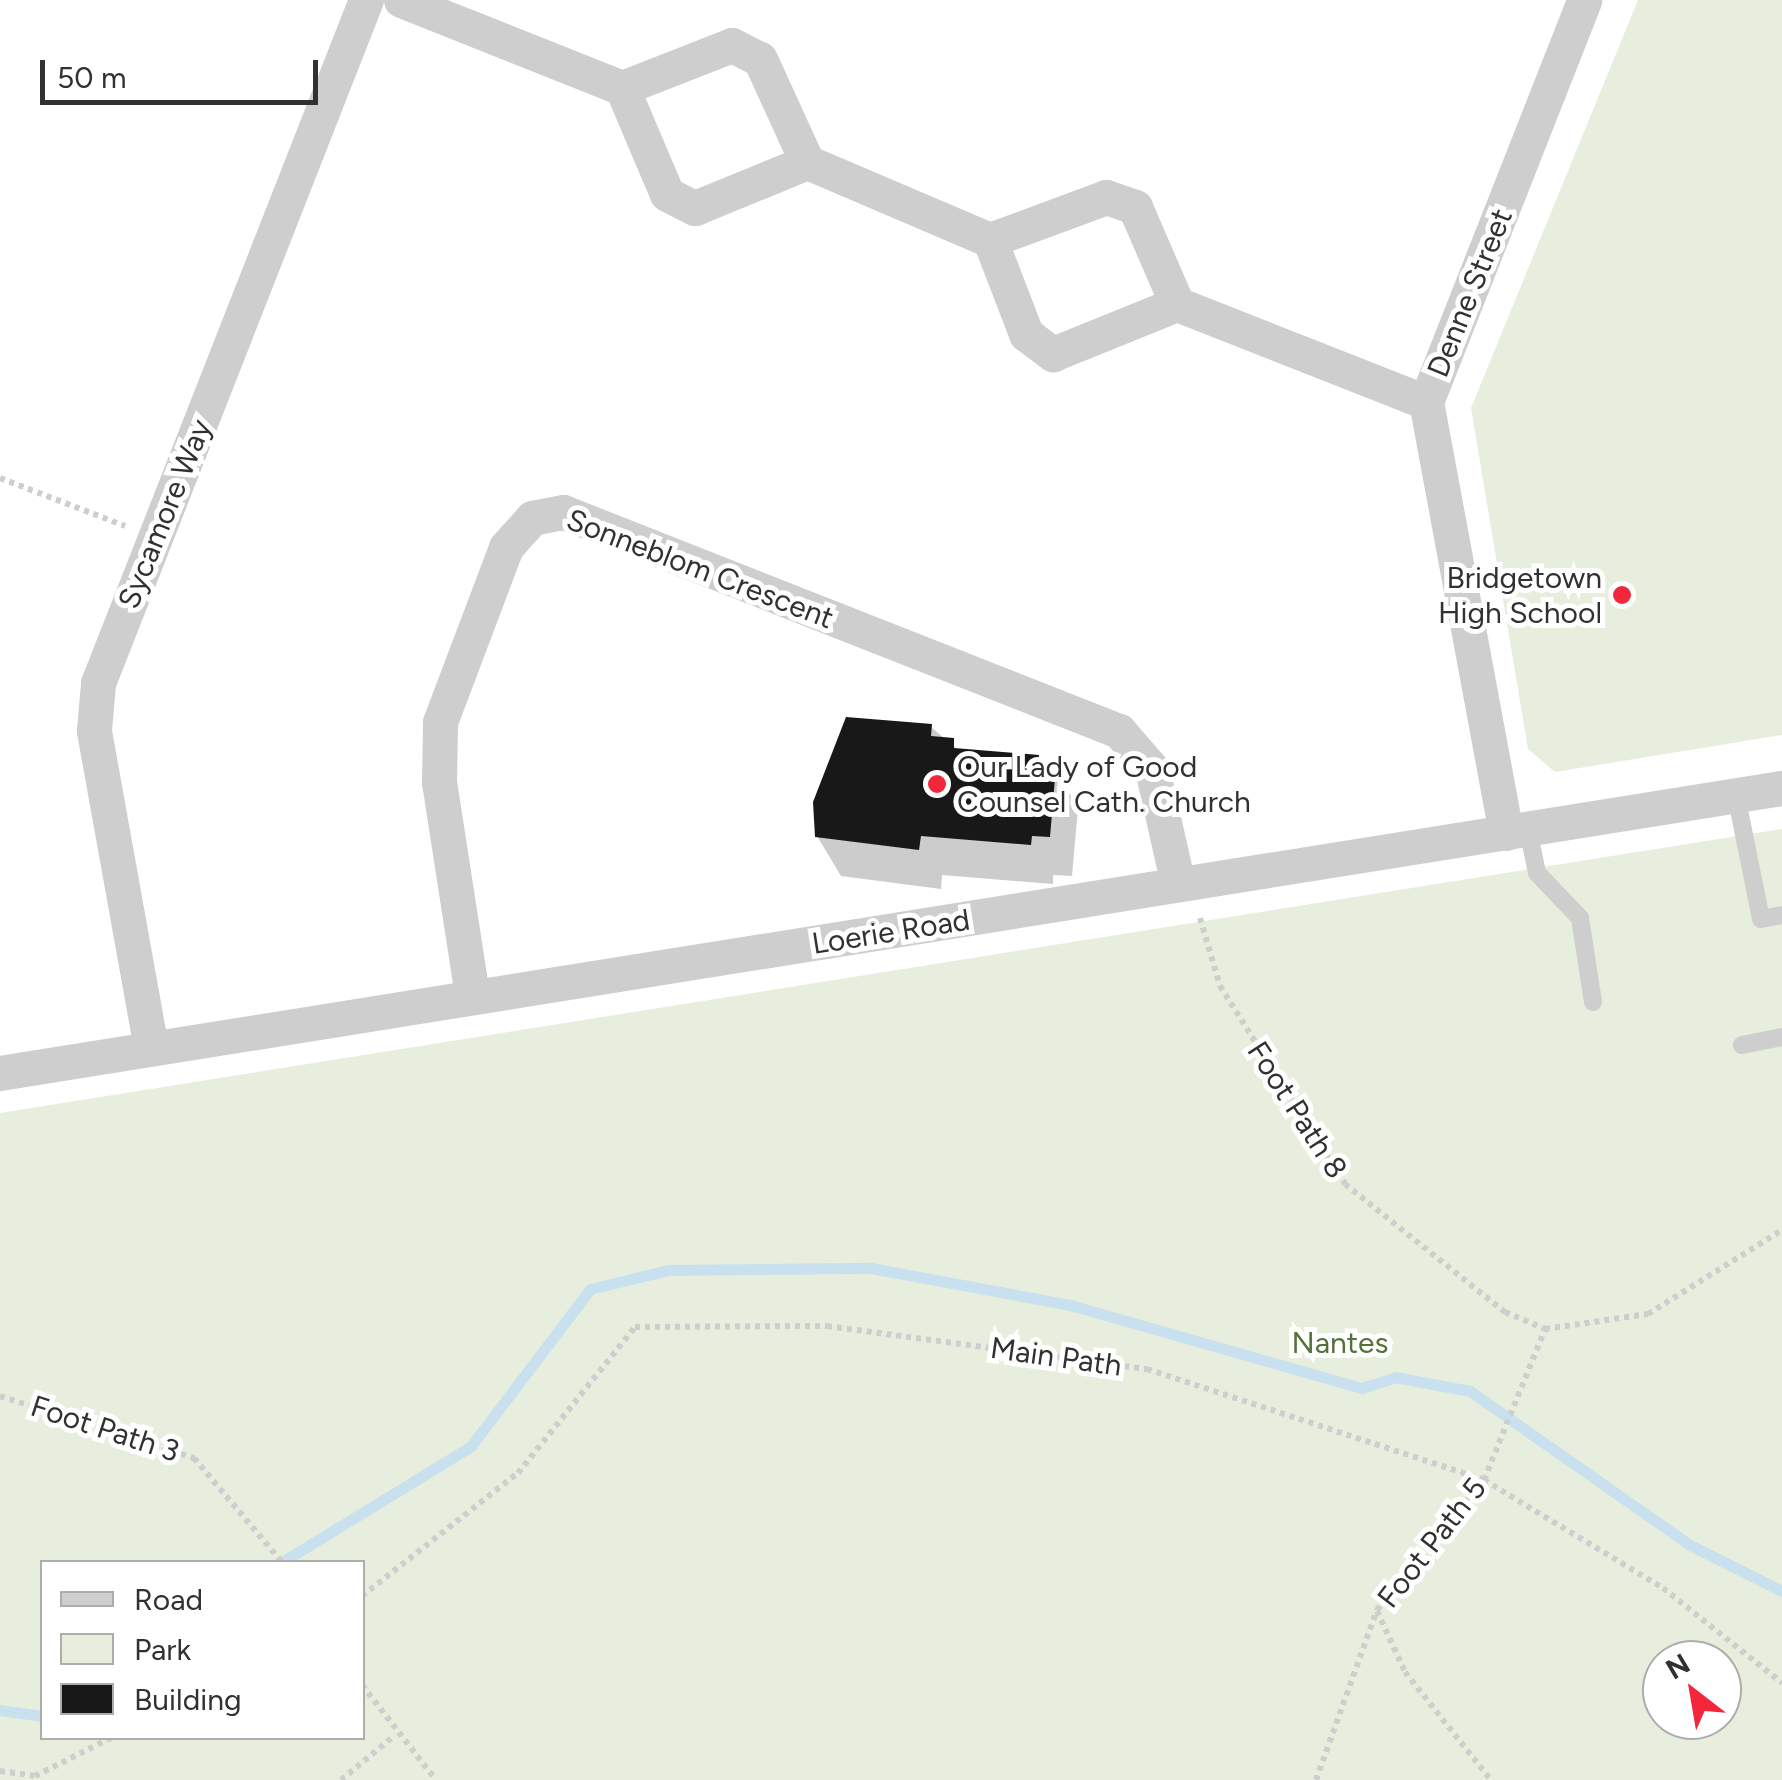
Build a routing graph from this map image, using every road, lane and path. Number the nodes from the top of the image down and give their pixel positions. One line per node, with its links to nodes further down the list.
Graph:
1 (366, 0): 10 (street, Sycamore Way)
2 (401, 0): 4 (street)
3 (1584, 0): 8 (street, Denne Street)
4 (622, 88): 5 (street); 5 (street)
5 (807, 162): 6 (street)
6 (990, 240): 7 (street); 7 (street)
7 (1178, 304): 8 (street)
8 (1426, 402): 13 (street, Denne Street)
9 (0, 478): 10 (path)
10 (156, 538): 21 (street, Sycamore Way)
11 (1782, 788): 12 (street, Loerie Road)
12 (1736, 795): 13 (street, Loerie Road); 15 (lane)
13 (1517, 831): 14 (street, Loerie Road); 18 (lane)
14 (1178, 884): 17 (street, Loerie Road); 17 (street, Sonneblom Crescent)
15 (1782, 915)
16 (1200, 918): 24 (path, Foot Path 8)
17 (472, 995): 21 (street, Loerie Road)
18 (1593, 1002)
19 (1782, 1037): 20 (lane)
20 (1742, 1044)
21 (151, 1048): 22 (street, Loerie Road)
22 (0, 1074)
23 (1782, 1230): 24 (path)
24 (1545, 1329): 26 (path, Foot Path 5)
25 (0, 1396): 27 (path, Foot Path 3)
26 (1484, 1480): 28 (path, Main Path); 29 (path, Foot Path 5); 30 (path, Main Path)
27 (281, 1560)
28 (365, 1594)
29 (1377, 1610): 37 (path, Foot Path 5); 38 (path)
30 (1782, 1683)
31 (365, 1689): 32 (path)
32 (395, 1734): 35 (path); 36 (path)
33 (107, 1740): 34 (path)
34 (0, 1771)
35 (341, 1780)
36 (436, 1780)
37 (1316, 1780)
38 (1491, 1780)

